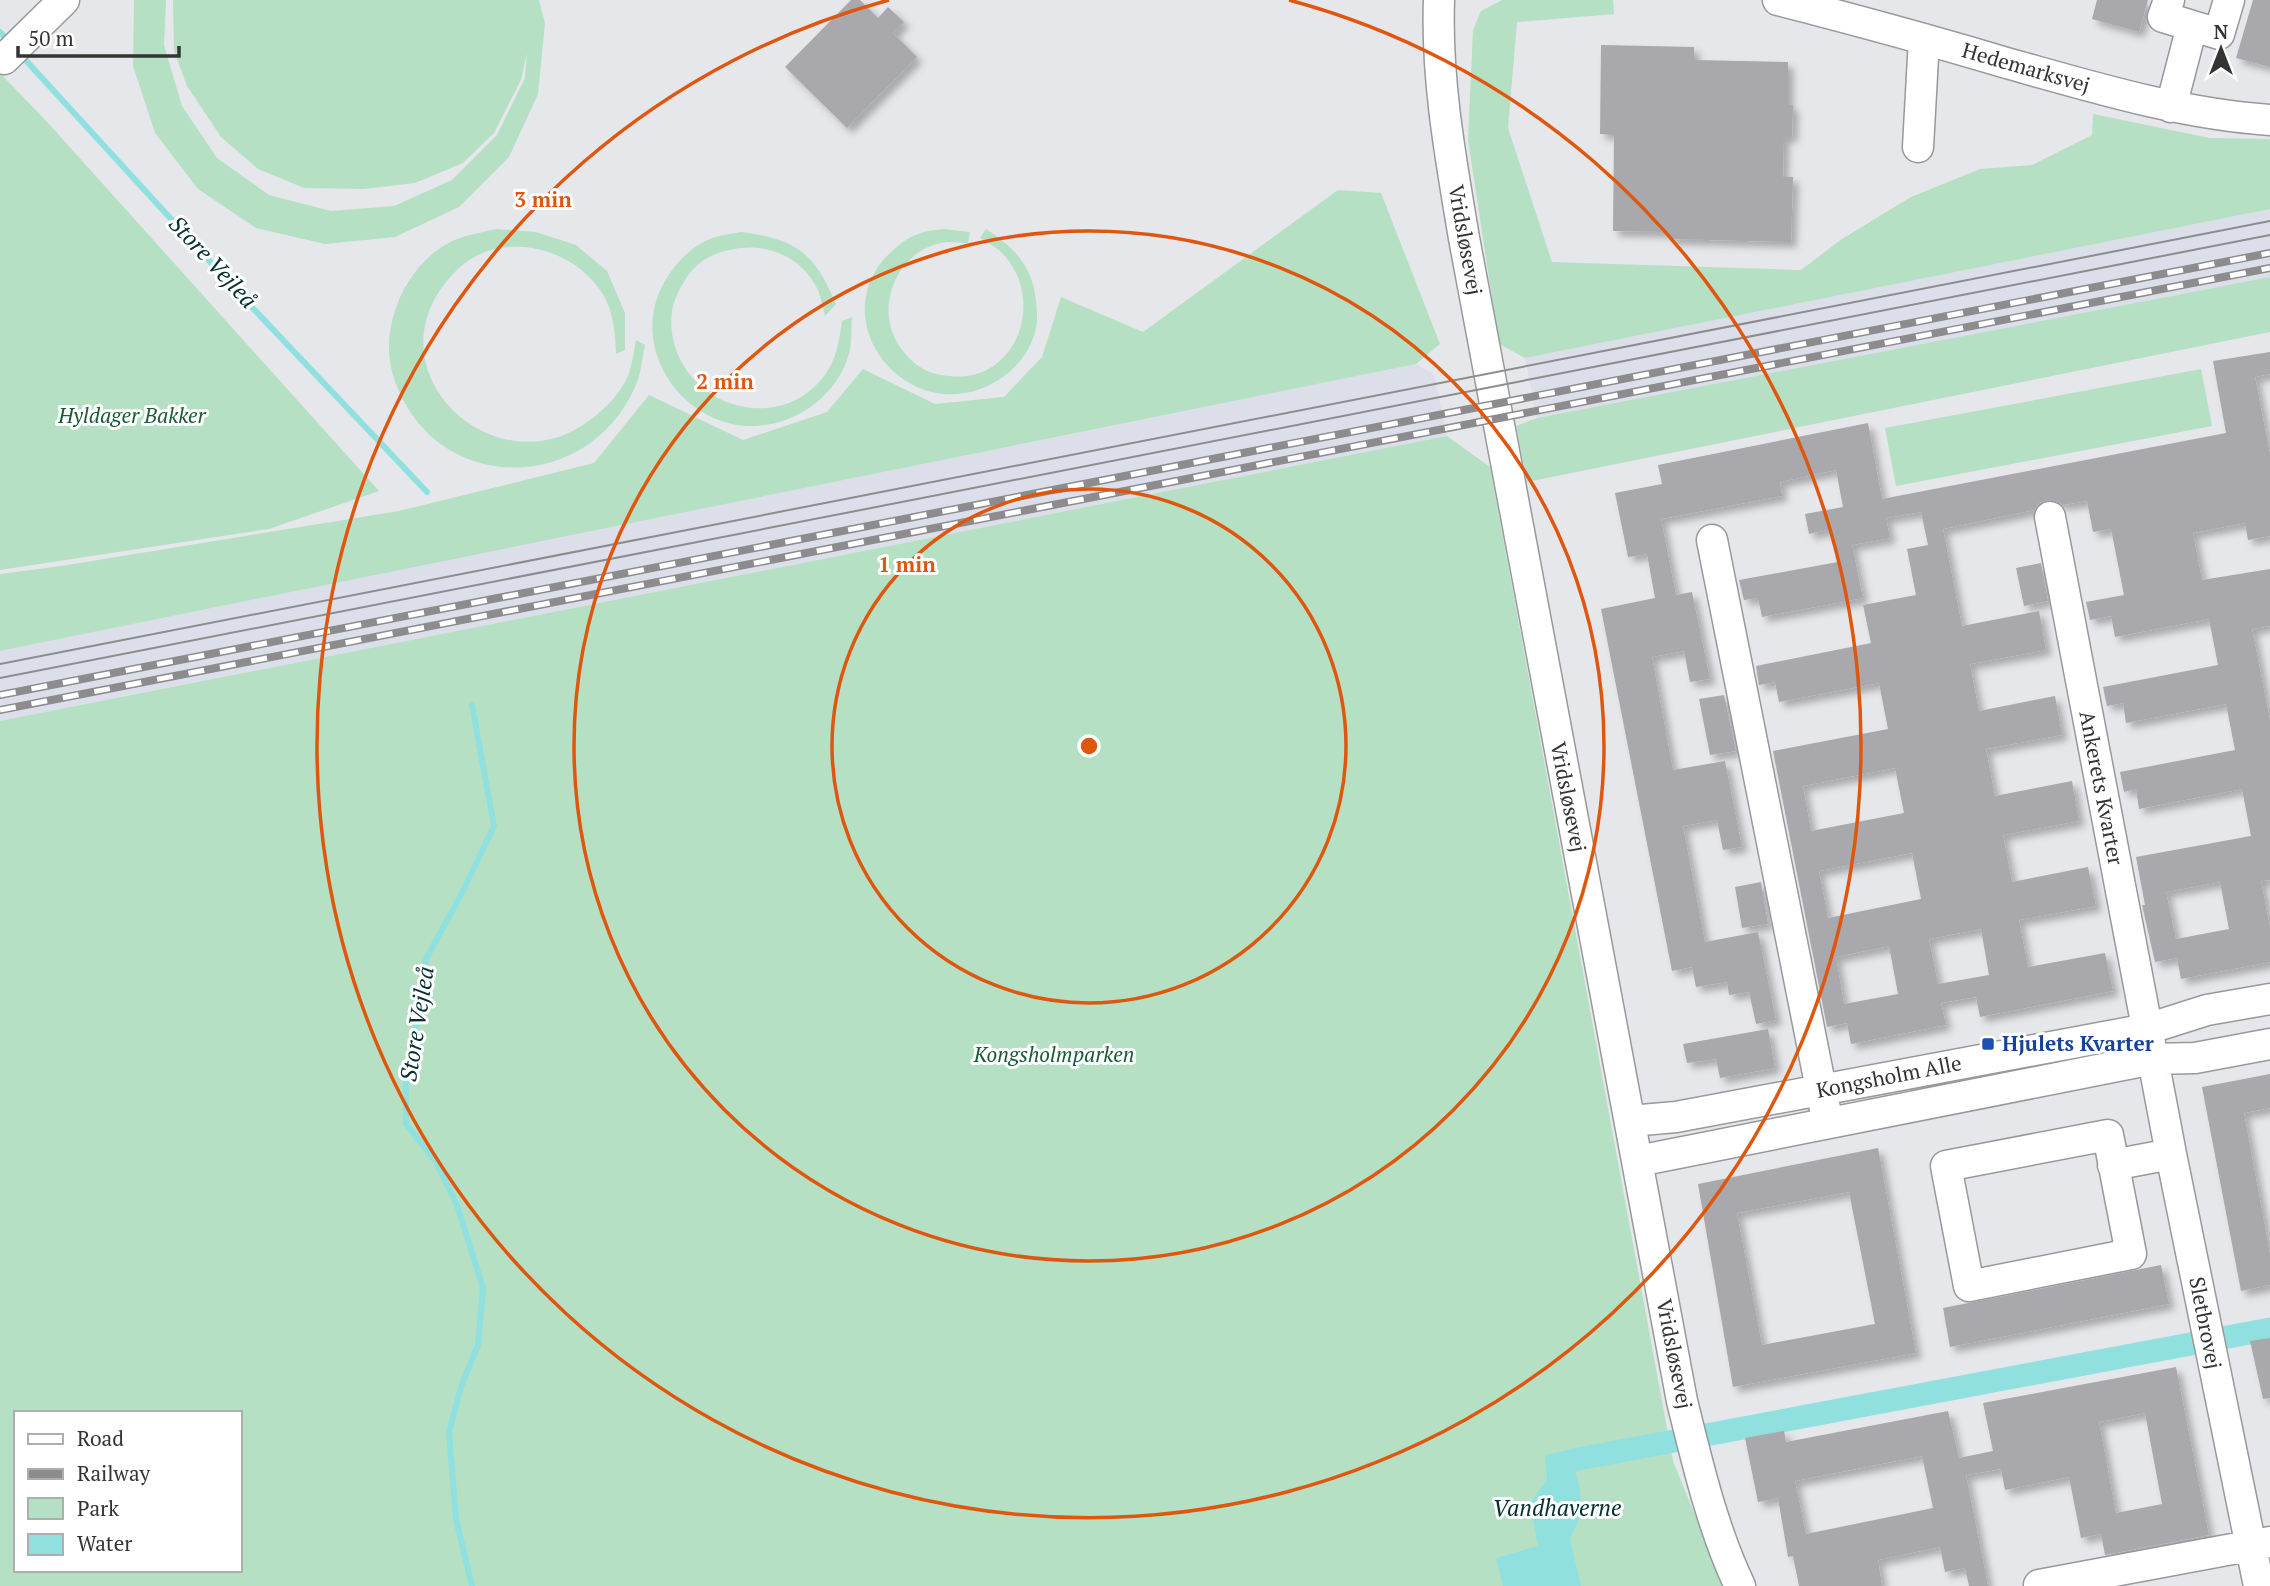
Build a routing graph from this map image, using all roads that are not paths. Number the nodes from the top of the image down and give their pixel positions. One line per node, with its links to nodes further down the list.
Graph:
1 (64, 0): 9 (street)
2 (1440, 0): 20 (street, Vridsløsevej)
3 (1778, 0): 6 (street, Hedemarksvej)
4 (2169, 0): 7 (street)
5 (2229, 0): 7 (street)
6 (1886, 13): 8 (street, Hedemarksvej)
7 (2192, 26): 10 (street)
8 (1924, 38): 10 (street, Hedemarksvej); 12 (street)
9 (4, 59)
10 (2171, 107): 11 (street, Hedemarksvej)
11 (2270, 120)
12 (1918, 147)
13 (2050, 517): 16 (street, Ankerets Kvarter)
14 (1712, 540): 19 (street)
15 (2270, 999): 16 (street, Kongsholm Alle)
16 (2147, 1029): 18 (street, Ankerets Kvarter); 19 (street, Kongsholm Alle)
17 (2270, 1044): 18 (street, Kongsholm Alle)
18 (2153, 1059): 21 (street, Kongsholm Alle); 22 (street, Sletbrovej)
19 (1821, 1090): 20 (street, Kongsholm Alle); 21 (street)
20 (1630, 1121): 23 (street, Vridsløsevej)
21 (1828, 1123): 23 (street, Kongsholm Alle)
22 (2171, 1154): 24 (street); 25 (street, Sletbrovej)
23 (1638, 1161): 27 (street, Vridsløsevej)
24 (2113, 1165): 24 (street)
25 (2261, 1544): 26 (street); 28 (street, Sletbrovej)
26 (2039, 1585)
27 (1740, 1586)
28 (2259, 1586)

